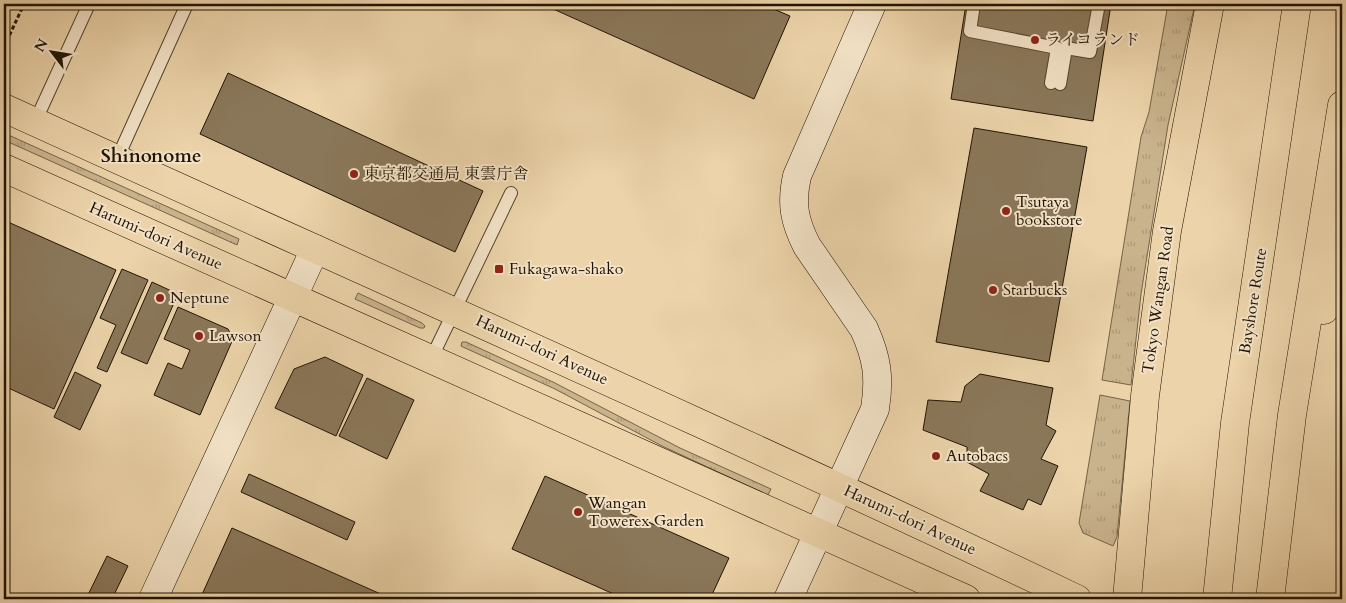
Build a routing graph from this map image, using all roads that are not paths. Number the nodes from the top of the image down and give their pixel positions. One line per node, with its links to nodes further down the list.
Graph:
1 (89, 4): 12 (lane)
2 (187, 4): 13 (lane)
3 (872, 4): 22 (street)
4 (974, 4): 5 (lane)
5 (1099, 4)
6 (1210, 4): 28 (main road, Tokyo Wangan Road)
7 (1281, 4): 9 (main road)
8 (1297, 4): 9 (main road, Bayshore Route)
9 (1284, 89): 29 (main road, Bayshore Route)
10 (1342, 105): 21 (main road)
11 (4, 108): 12 (main road, Harumi-dori Avenue)
12 (35, 122): 13 (main road, Harumi-dori Avenue)
13 (116, 159): 17 (main road, Harumi-dori Avenue)
14 (4, 168): 18 (main road, Harumi-dori Avenue)
15 (511, 193): 19 (lane)
16 (1342, 239): 21 (main road)
17 (316, 249): 18 (street); 19 (main road, Harumi-dori Avenue)
18 (293, 298): 20 (main road, Harumi-dori Avenue); 24 (street)
19 (454, 310): 20 (lane); 22 (main road, Harumi-dori Avenue)
20 (431, 359): 23 (main road, Harumi-dori Avenue)
21 (1292, 415): 30 (main road)
22 (840, 487): 23 (street); 27 (main road, Harumi-dori Avenue)
23 (819, 533): 25 (street); 26 (main road, Harumi-dori Avenue)
24 (153, 599)
25 (788, 599)
26 (966, 599)
27 (1077, 599)
28 (1127, 599)
29 (1218, 599)
30 (1270, 599)

